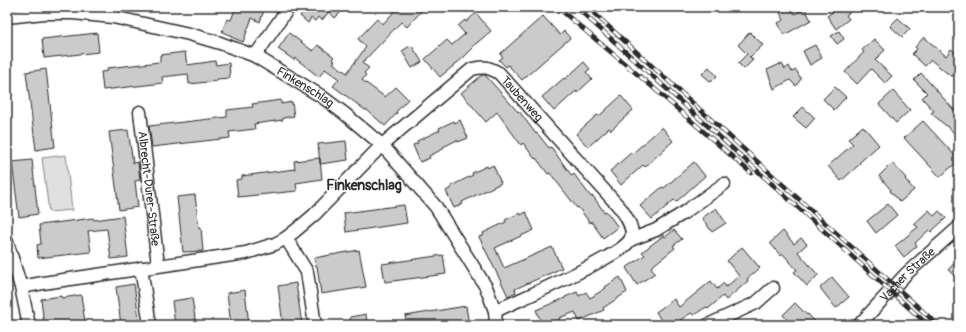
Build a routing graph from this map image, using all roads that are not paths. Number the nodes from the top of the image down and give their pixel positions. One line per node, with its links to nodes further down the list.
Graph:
1 (289, 7): 3 (street)
2 (7, 17): 3 (street, Finkenschlag)
3 (255, 56): 5 (street, Finkenschlag)
4 (140, 112): 11 (street, Albrecht-Dürer-Straße)
5 (382, 145): 8 (street); 9 (street, Taubenweg); 15 (street, Finkenschlag)
6 (724, 184): 9 (street)
7 (959, 227): 21 (street, Vacher Straße)
8 (286, 238): 11 (street); 18 (street)
9 (630, 240): 15 (street)
10 (7, 242): 13 (street)
11 (158, 265): 12 (street)
12 (141, 268): 13 (street); 17 (street)
13 (21, 287): 16 (street)
14 (773, 288): 20 (street)
15 (495, 311): 19 (street, Finkenschlag)
16 (29, 325)
17 (150, 325)
18 (315, 325)
19 (496, 325)
20 (708, 325)
21 (859, 325)

